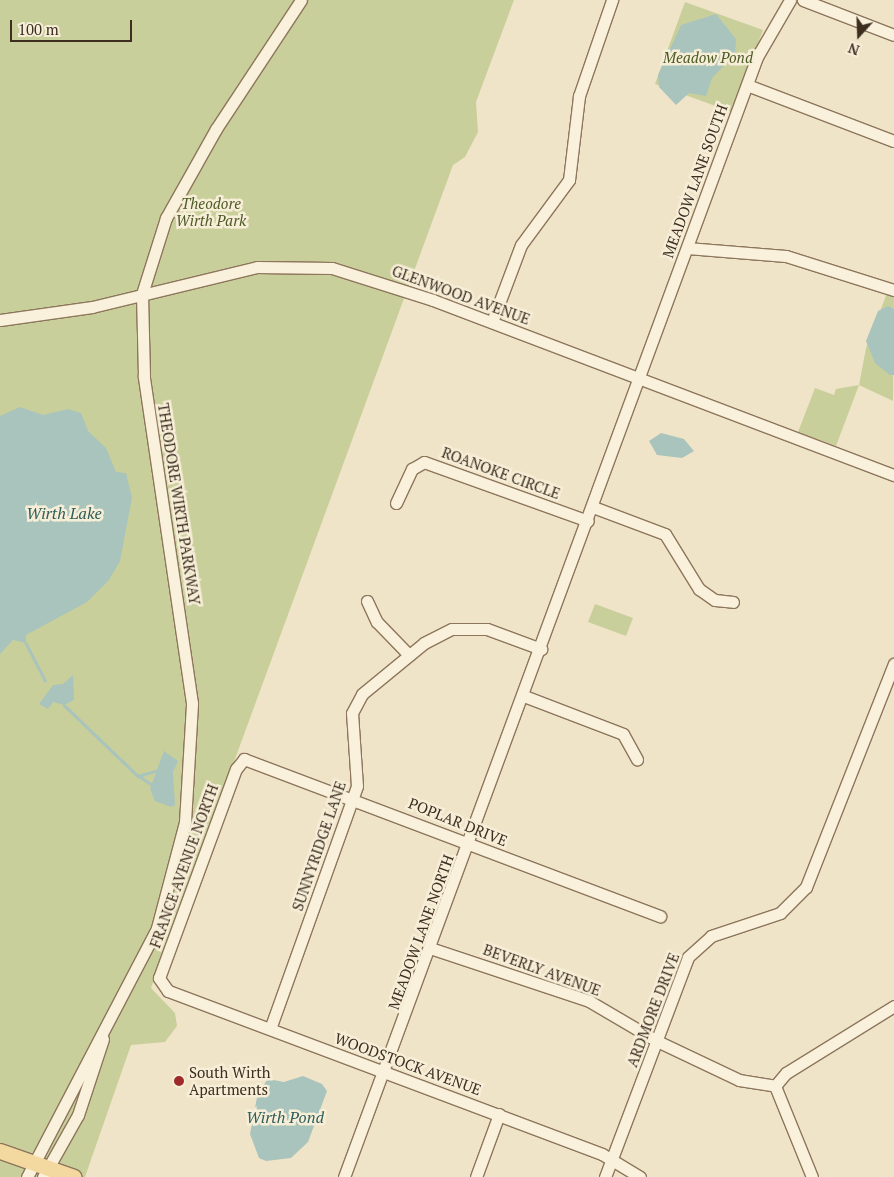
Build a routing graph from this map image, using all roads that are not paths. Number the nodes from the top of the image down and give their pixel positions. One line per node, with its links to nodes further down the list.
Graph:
1 (301, 0): 10 (street, THEODORE WIRTH PARKWAY)
2 (612, 0): 12 (street)
3 (790, 0): 6 (street, MEADOW LANE SOUTH)
4 (803, 0): 5 (street)
5 (894, 35)
6 (747, 85): 7 (street); 8 (street, MEADOW LANE SOUTH)
7 (894, 141)
8 (687, 248): 9 (street); 13 (street, MEADOW LANE SOUTH)
9 (894, 290)
10 (142, 294): 11 (street, GLENWOOD AVENUE); 12 (street, GLENWOOD AVENUE); 33 (street, THEODORE WIRTH PARKWAY)
11 (0, 320)
12 (492, 322): 13 (street, GLENWOOD AVENUE)
13 (638, 378): 14 (street, GLENWOOD AVENUE); 16 (street)
14 (894, 475)
15 (396, 504): 17 (street, ROANOKE CIRCLE)
16 (593, 507): 17 (street, MEADOW LANE NORTH); 19 (street)
17 (588, 521): 20 (street, MEADOW LANE NORTH)
18 (367, 601): 21 (street)
19 (733, 602)
20 (540, 649): 21 (street, SUNNYRIDGE LANE); 23 (street, MEADOW LANE NORTH)
21 (409, 655): 26 (street, SUNNYRIDGE LANE)
22 (894, 664): 34 (street, ARDMORE DRIVE)
23 (524, 696): 25 (street); 27 (street, MEADOW LANE NORTH)
24 (244, 759): 26 (street, POPLAR DRIVE); 30 (street, FRANCE AVENUE NORTH)
25 (637, 759)
26 (353, 797): 27 (street, POPLAR DRIVE); 32 (street, SUNNYRIDGE LANE)
27 (470, 842): 28 (street, POPLAR DRIVE); 29 (street, MEADOW LANE NORTH)
28 (660, 916)
29 (430, 948): 34 (street, BEVERLY AVENUE); 35 (street, MEADOW LANE NORTH)
30 (162, 986): 32 (street, WOODSTOCK AVENUE)
31 (894, 1006): 36 (street)
32 (270, 1029): 35 (street, WOODSTOCK AVENUE)
33 (103, 1037): 40 (street, THEODORE WIRTH PARKWAY); 40 (street, THEODORE WIRTH PARKWAY)
34 (657, 1041): 36 (street, BEVERLY AVENUE); 39 (street, ARDMORE DRIVE)
35 (385, 1072): 37 (street, WOODSTOCK AVENUE); 43 (street, MEADOW LANE NORTH)
36 (775, 1086): 47 (street)
37 (499, 1114): 39 (street, WOODSTOCK AVENUE); 44 (street)
38 (0, 1151): 40 (main road)
39 (612, 1158): 45 (street, ARDMORE DRIVE); 46 (street, WOODSTOCK AVENUE)
40 (42, 1169): 41 (street, THEODORE WIRTH PARKWAY); 42 (main road)
41 (27, 1177)
42 (74, 1177)
43 (344, 1177)
44 (476, 1177)
45 (605, 1177)
46 (640, 1177)
47 (812, 1177)

